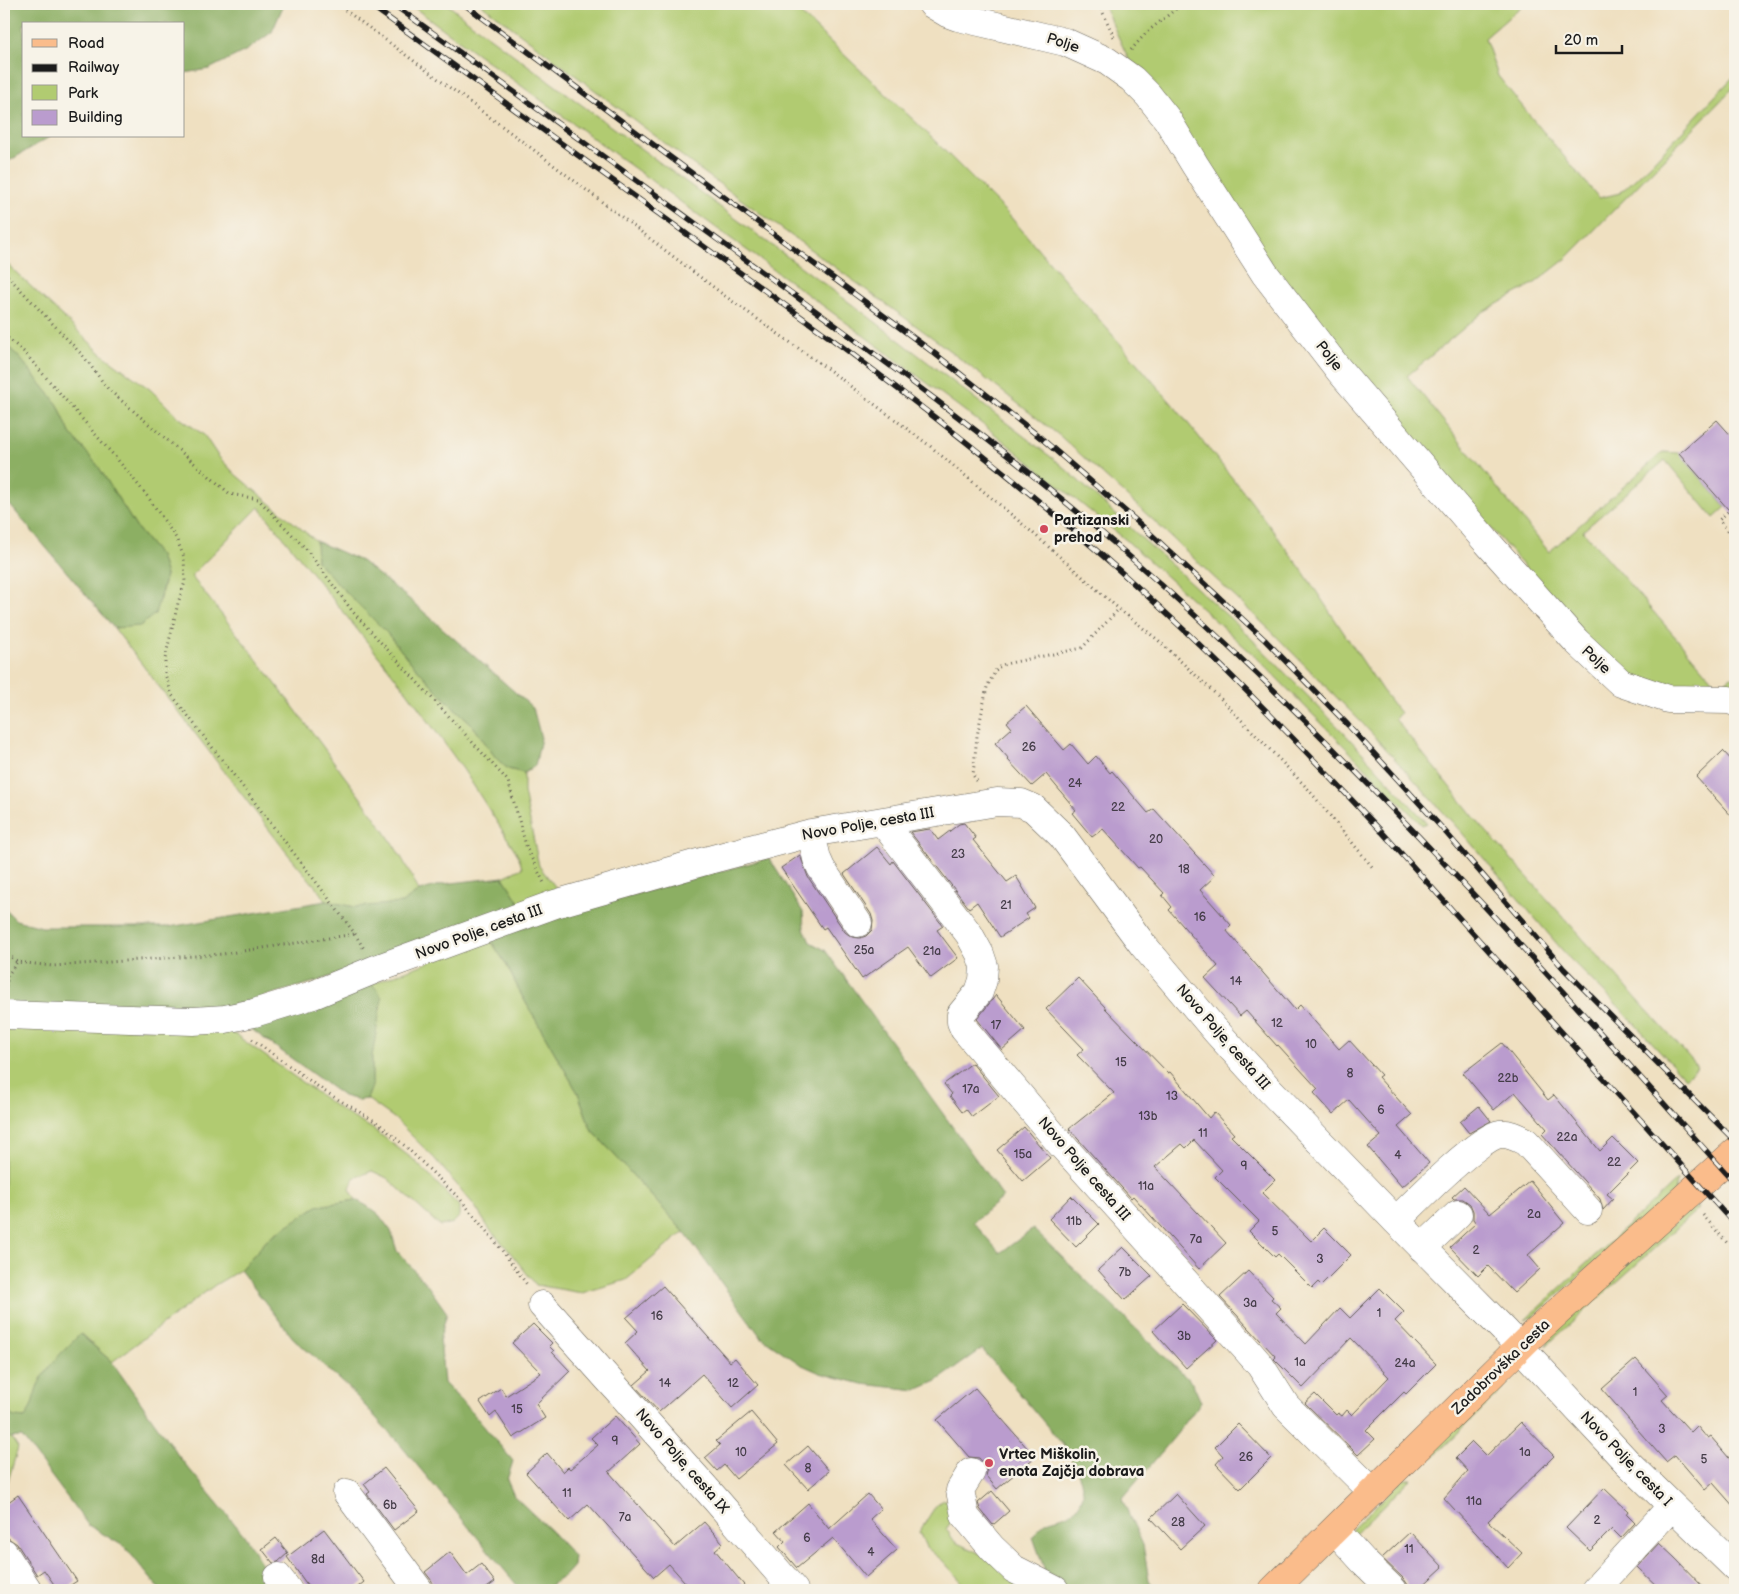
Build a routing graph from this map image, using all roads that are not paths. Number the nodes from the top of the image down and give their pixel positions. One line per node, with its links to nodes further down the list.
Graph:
1 (932, 4): 2 (street, Polje)
2 (1733, 699)
3 (882, 821): 4 (street, Novo Polje, cesta III); 10 (street, Novo Polje, cesta III); 15 (street, Novo Polje cesta III)
4 (811, 832): 5 (street); 6 (street, Novo Polje, cesta III)
5 (858, 923)
6 (4, 1015)
7 (1735, 1152): 13 (main road, Zadobrovška cesta)
8 (1588, 1210): 10 (street)
9 (1458, 1214): 11 (street)
10 (1396, 1221): 11 (street, Novo Polje, cesta III)
11 (1422, 1248): 13 (street, Novo Polje, cesta III)
12 (542, 1305): 23 (street, Novo Polje, cesta IX)
13 (1520, 1347): 15 (main road, Zadobrovška cesta); 17 (street, Novo Polje, cesta I)
14 (970, 1472): 24 (street)
15 (1373, 1492): 18 (main road, Zadobrovška cesta)
16 (347, 1493): 22 (street)
17 (1672, 1506): 20 (street, Novo Polje, cesta I); 27 (street)
18 (1335, 1530): 25 (main road, Zadobrovška cesta); 26 (street)
19 (4, 1554): 21 (street)
20 (1735, 1567)
21 (28, 1590)
22 (419, 1590)
23 (794, 1590)
24 (1055, 1590)
25 (1273, 1590)
26 (1393, 1590)
27 (1595, 1590)

